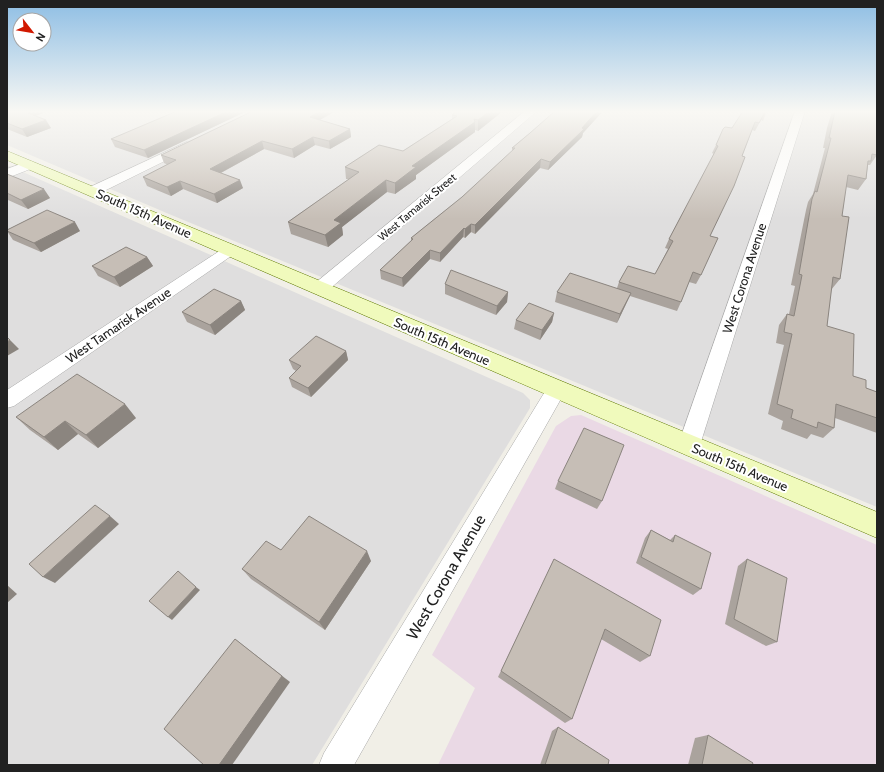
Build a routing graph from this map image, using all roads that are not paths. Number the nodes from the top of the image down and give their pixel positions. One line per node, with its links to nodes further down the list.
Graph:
1 (184, 147): 7 (street)
2 (489, 147): 9 (street, West Tamarisk Street)
3 (788, 147): 12 (street, West Corona Avenue)
4 (7, 155): 5 (street, South 15th Avenue)
5 (29, 165): 6 (street); 7 (street, South 15th Avenue)
6 (7, 174)
7 (93, 191): 8 (street, South 15th Avenue)
8 (229, 251): 9 (street, South 15th Avenue); 11 (street, West Tamarisk Avenue)
9 (320, 288): 10 (street, South 15th Avenue)
10 (556, 390): 12 (street, South 15th Avenue); 14 (street, West Corona Avenue)
11 (7, 400)
12 (689, 445): 13 (street, South 15th Avenue)
13 (877, 525)
14 (336, 765)

